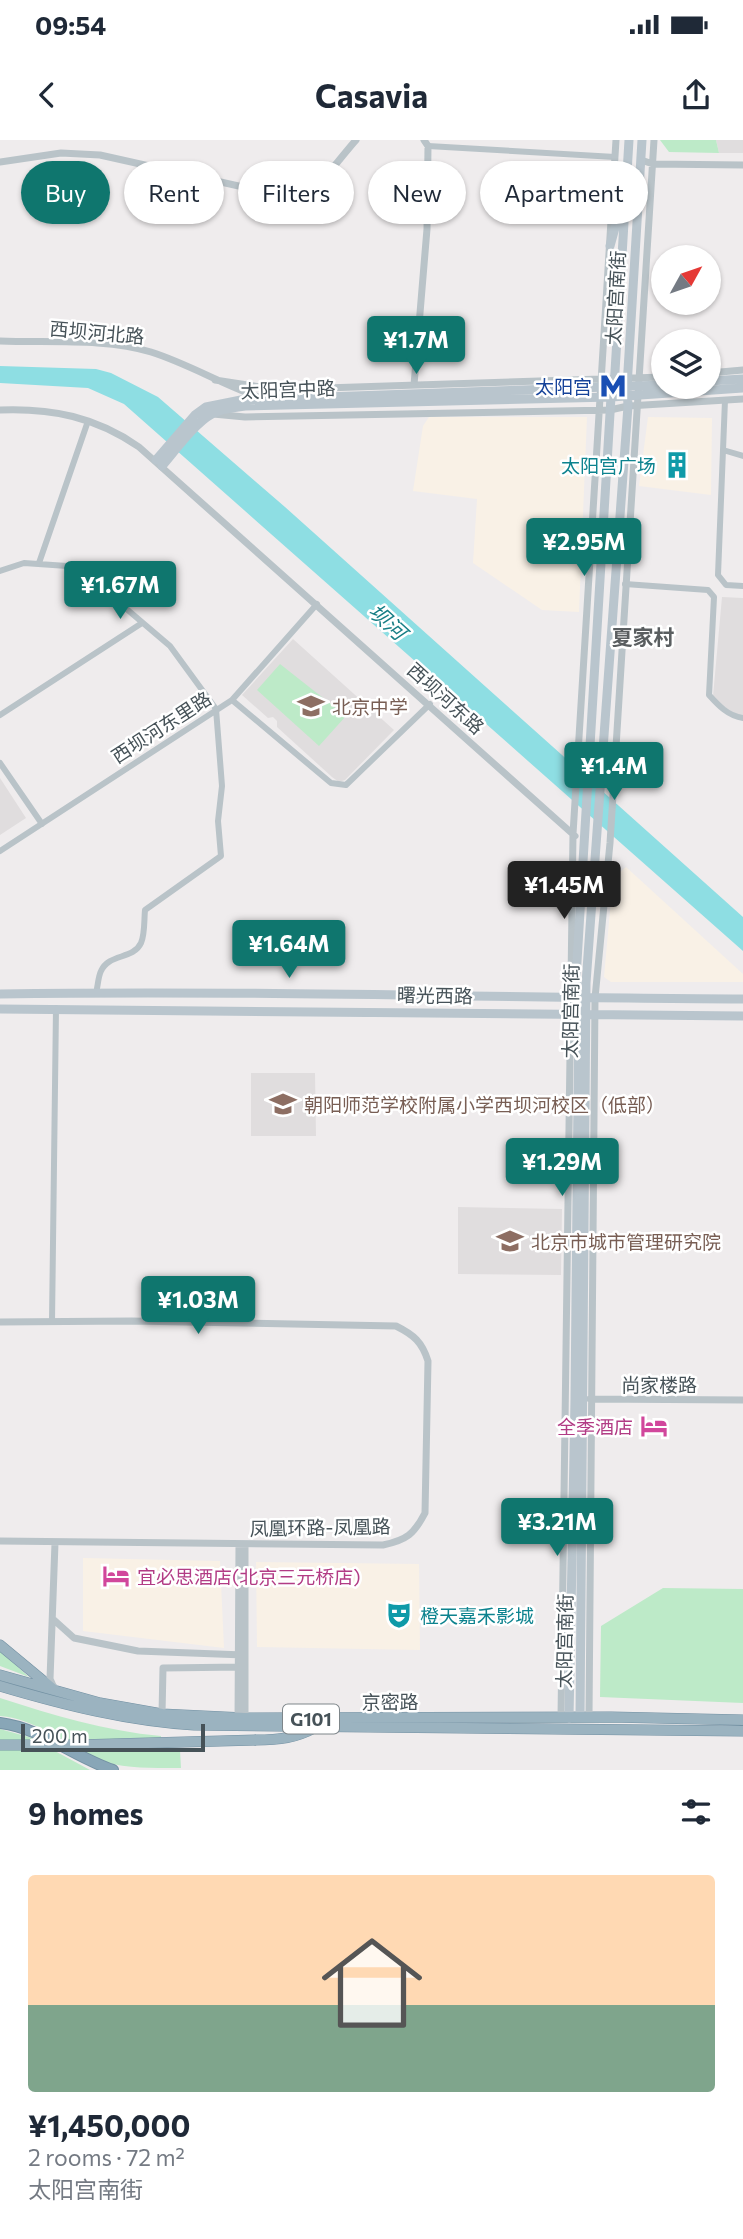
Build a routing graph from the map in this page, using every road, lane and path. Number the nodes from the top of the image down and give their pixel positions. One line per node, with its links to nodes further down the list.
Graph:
1 (356, 140): 10 (street)
2 (616, 140): 7 (street, 太阳宫南街)
3 (629, 140): 9 (main road, 太阳宫南街)
4 (642, 140): 8 (main road, 太阳宫南街)
5 (654, 140): 11 (street, 太阳宫南街)
6 (426, 143): 7 (street); 23 (street)
7 (615, 157): 15 (street, 太阳宫南街)
8 (641, 160): 11 (street); 29 (main road, 太阳宫南街)
9 (628, 161)
10 (0, 162)
11 (653, 164): 12 (street); 29 (street, 太阳宫南街)
12 (743, 165)
13 (616, 224): 15 (main road)
14 (624, 224): 26 (main road, 太阳宫南街)
15 (610, 246): 25 (street, 太阳宫南街)
16 (0, 341): 20 (street, 西坝河北路)
17 (743, 370): 18 (street)
18 (721, 372)
19 (743, 379): 21 (main road)
20 (215, 380): 24 (street, 太阳宫中路); 31 (street, 西坝河北路)
21 (721, 380)
22 (651, 383): 29 (street, 太阳宫中路)
23 (414, 385): 24 (street, 太阳宫中路); 25 (street, 太阳宫中路)
24 (393, 386): 30 (street)
25 (601, 388): 26 (main road, 太阳宫中路); 26 (street, 太阳宫中路); 30 (main road, 太阳宫中路); 33 (main road, 太阳宫中路); 37 (street, 太阳宫南街)
26 (613, 388): 29 (main road, 太阳宫中路); 29 (street, 太阳宫中路); 38 (main road, 太阳宫南街)
27 (651, 388): 29 (main road, 太阳宫中路)
28 (743, 388): 29 (main road, 太阳宫中路)
29 (633, 392): 34 (street, 太阳宫中路); 38 (street, 太阳宫中路); 49 (street, 太阳宫南街); 63 (main road, 太阳宫南街)
30 (433, 394): 31 (main road, 太阳宫中路)
31 (265, 399): 42 (main road, 太阳宫中路)
32 (743, 399): 34 (street, 太阳宫中路)
33 (491, 400): 35 (main road, 太阳宫中路); 39 (street)
34 (725, 400): 44 (street)
35 (425, 402): 40 (main road, 太阳宫中路); 41 (street)
36 (0, 410): 43 (street, 西坝河东路)
37 (599, 410): 38 (street, 太阳宫中路); 39 (street, 太阳宫中路); 60 (street, 太阳宫南街)
38 (610, 410): 61 (main road, 太阳宫南街)
39 (491, 412): 41 (street, 太阳宫中路)
40 (212, 414): 41 (street, 太阳宫中路); 42 (main road, 太阳宫中路)
41 (397, 414)
42 (199, 418): 46 (main road)
43 (88, 421): 46 (street, 西坝河东路); 47 (street)
44 (723, 450): 45 (street); 50 (street)
45 (743, 456)
46 (162, 460): 51 (street, 西坝河东路)
47 (39, 563): 48 (street); 52 (street)
48 (0, 571)
49 (625, 584): 57 (street); 64 (street, 太阳宫南街)
50 (743, 586)
51 (317, 604): 53 (street, 西坝河东里路); 54 (street, 西坝河东路)
52 (142, 623): 55 (street); 56 (street)
53 (232, 699): 54 (street); 55 (street, 西坝河东里路)
54 (430, 704): 60 (street, 西坝河东路)
55 (216, 709): 59 (street, 西坝河东里路); 65 (street)
56 (0, 715)
57 (743, 718)
58 (0, 763): 59 (street)
59 (42, 824): 62 (street, 西坝河东里路)
60 (573, 834): 61 (street, 西坝河东路); 67 (street, 太阳宫南街)
61 (583, 843): 63 (street, 西坝河东路); 67 (main road, 太阳宫南街)
62 (0, 851)
63 (596, 855): 64 (street, 西坝河东路); 67 (main road, 太阳宫南街)
64 (606, 864): 67 (street, 太阳宫南街)
65 (96, 993): 66 (main road, 曙光西路); 67 (main road, 曙光西路)
66 (0, 994)
67 (583, 999): 68 (main road, 曙光西路); 71 (main road, 太阳宫南街); 71 (street, 太阳宫南街)
68 (743, 999)
69 (56, 1008): 70 (main road, 曙光西路); 71 (main road, 曙光西路); 74 (street)
70 (0, 1009)
71 (583, 1014): 72 (main road, 曙光西路); 75 (main road, 太阳宫南街); 75 (street, 太阳宫南街); 89 (street, 太阳宫南街)
72 (743, 1016)
73 (0, 1322): 74 (street)
74 (52, 1322): 79 (street, 凤凰环路-凤凰路)
75 (583, 1399): 76 (street, 尚家楼路); 88 (main road, 太阳宫南街); 89 (main road, 太阳宫南街)
76 (743, 1400)
77 (0, 1541): 78 (street, 凤凰环路-凤凰路)
78 (55, 1543): 79 (street, 凤凰环路-凤凰路); 80 (street)
79 (242, 1544): 82 (street)
80 (54, 1620): 82 (street); 86 (street)
81 (0, 1645): 86 (highway)
82 (241, 1655): 83 (street)
83 (242, 1667): 87 (street); 92 (street)
84 (0, 1675): 86 (highway, 京密路 / G101)
85 (0, 1686): 92 (highway, 京密路 / G101)
86 (56, 1692): 87 (highway, 京密路 / G101)
87 (162, 1714): 92 (highway, 京密路 / G101)
88 (585, 1717): 89 (highway, 京密路 / G101); 90 (highway, 京密路 / G101)
89 (565, 1718): 92 (highway, 京密路 / G101)
90 (743, 1720)
91 (0, 1723): 96 (highway)
92 (242, 1723): 93 (highway, 京密路 / G101)
93 (318, 1726): 94 (highway, 京密路 / G101); 95 (highway, bridge)
94 (743, 1731)
95 (0, 1745)
96 (113, 1770)

